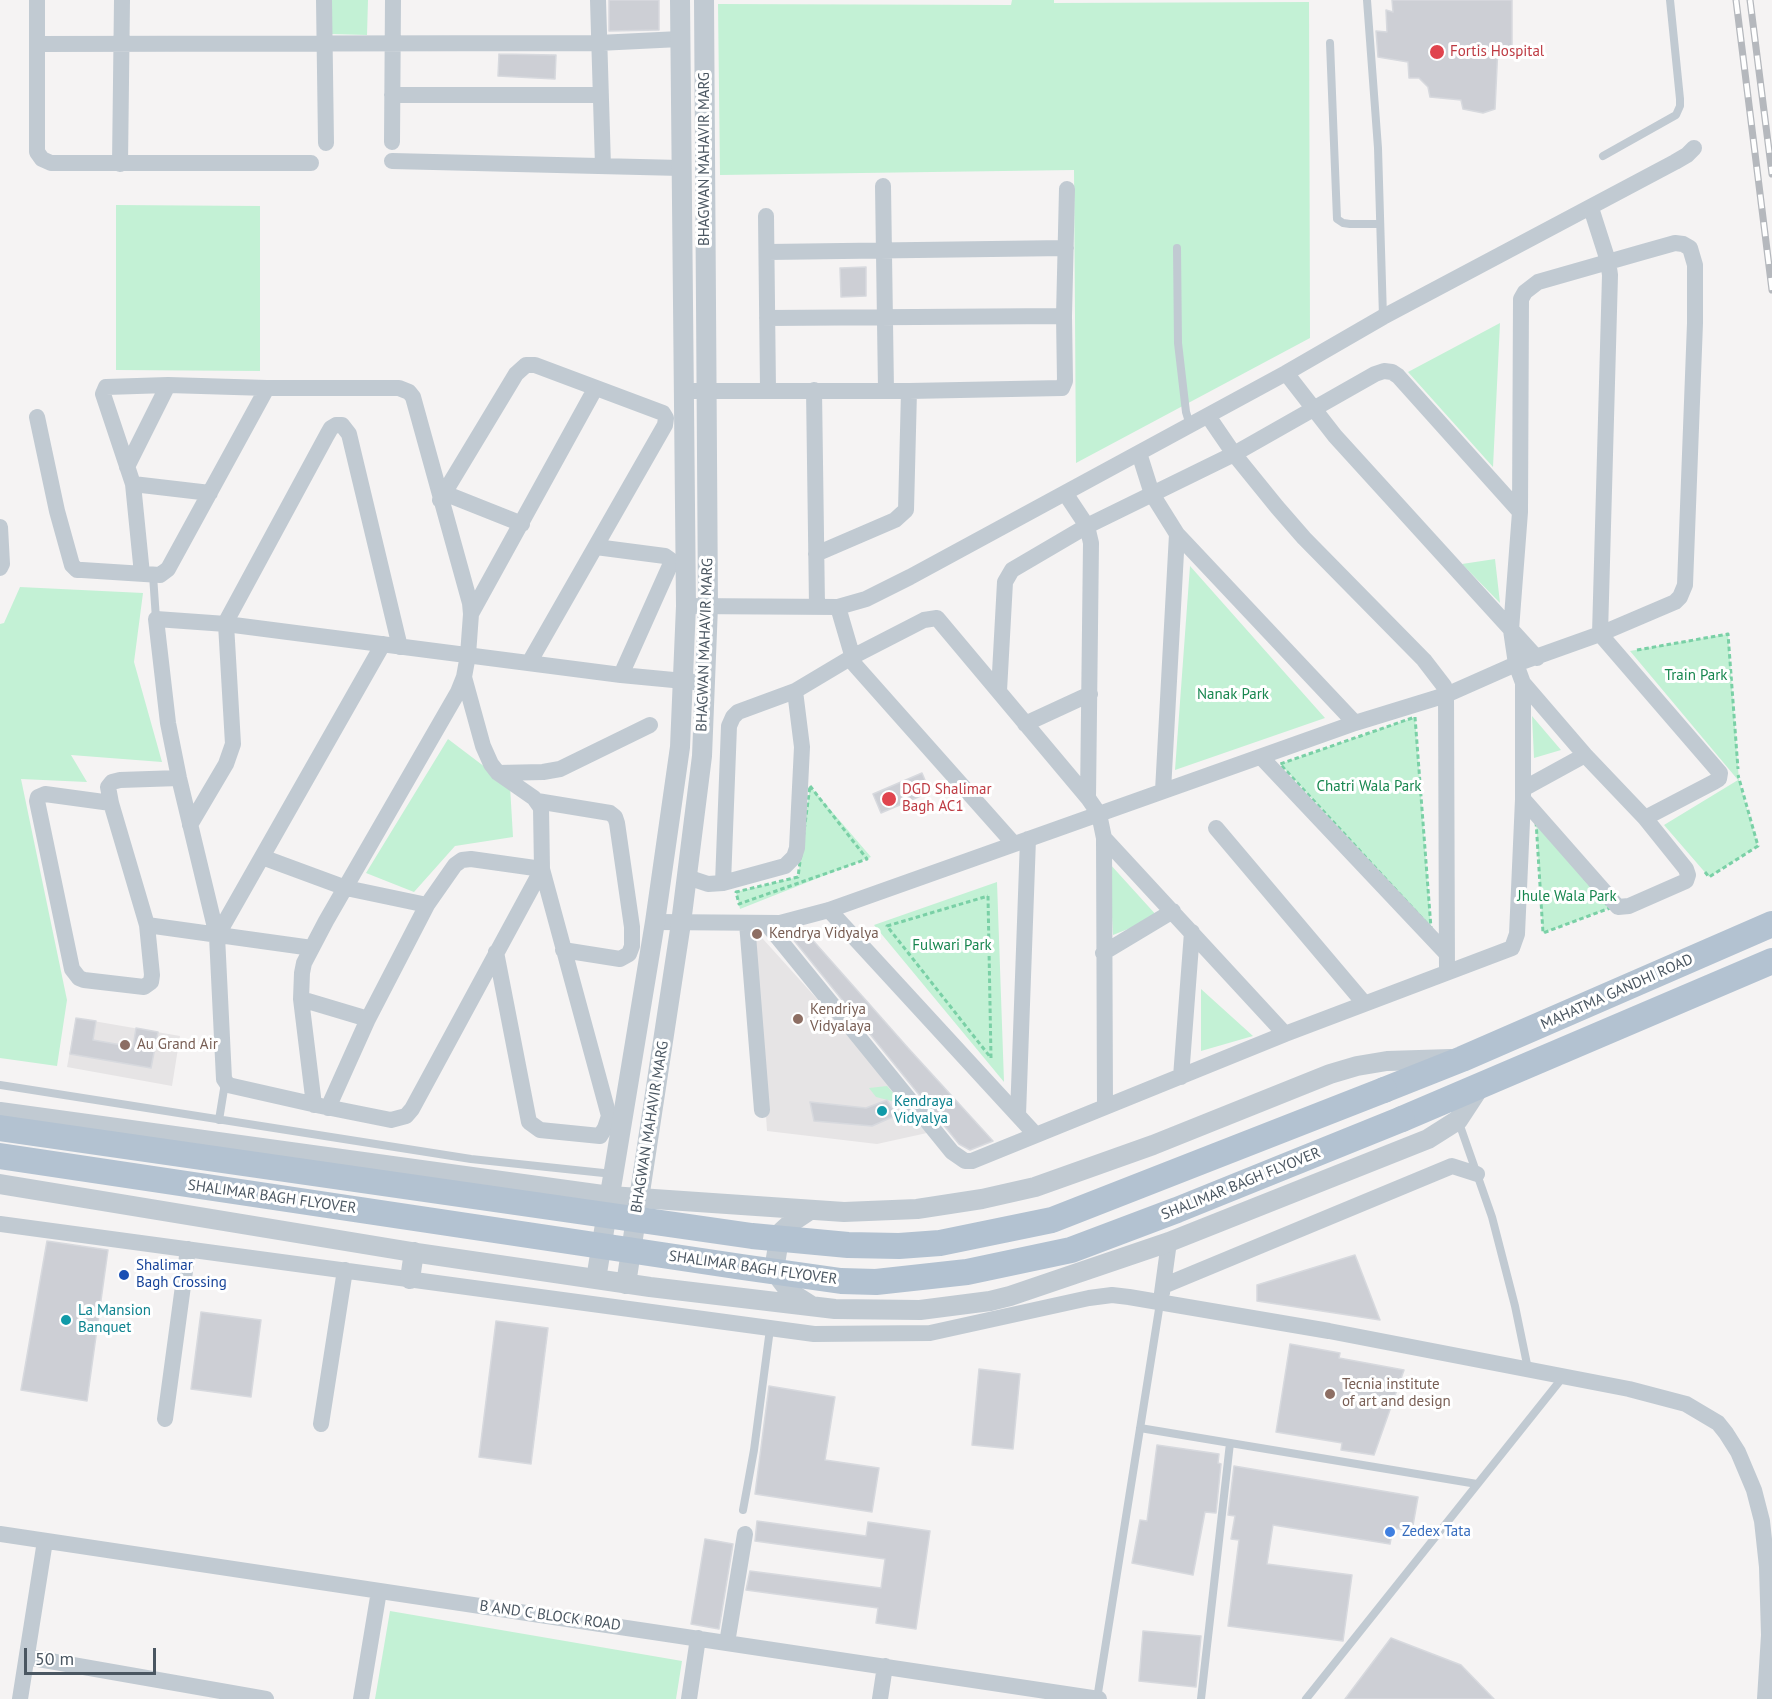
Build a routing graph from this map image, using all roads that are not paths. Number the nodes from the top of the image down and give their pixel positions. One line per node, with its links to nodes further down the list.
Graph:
1 (37, 0): 15 (street)
2 (122, 0): 16 (street)
3 (324, 0): 12 (street)
4 (393, 0): 11 (street)
5 (598, 0): 13 (street)
6 (680, 0): 10 (street, BHAGWAN MAHAVIR MARG)
7 (704, 0): 50 (street, BHAGWAN MAHAVIR MARG)
8 (1367, 0): 32 (lane)
9 (1670, 0): 22 (lane)
10 (680, 39): 13 (street); 27 (street, BHAGWAN MAHAVIR MARG)
11 (393, 42): 12 (street); 13 (street); 17 (street)
12 (324, 43): 16 (street); 20 (street)
13 (598, 43): 18 (street)
14 (1330, 43): 32 (lane)
15 (37, 44): 16 (street); 25 (street)
16 (120, 44): 25 (street)
17 (392, 94): 18 (street); 19 (street)
18 (600, 95): 26 (street)
19 (392, 141)
20 (326, 143)
21 (1694, 148): 30 (street)
22 (1603, 156)
23 (392, 161): 26 (street)
24 (311, 163): 25 (street)
25 (120, 164)
26 (603, 166): 27 (street)
27 (681, 168): 49 (street, BHAGWAN MAHAVIR MARG)
28 (884, 186): 35 (street)
29 (1067, 189): 33 (street)
30 (1591, 208): 37 (street); 40 (street)
31 (766, 216): 36 (street)
32 (1380, 224): 40 (lane)
33 (1066, 248): 35 (street); 39 (street)
34 (1177, 248): 55 (lane)
35 (884, 251): 36 (street); 38 (street)
36 (768, 252): 41 (street)
37 (1608, 261): 64 (street); 81 (street); 81 (street)
38 (885, 316): 39 (street); 41 (street); 48 (street)
39 (1064, 316): 51 (street)
40 (1383, 316): 42 (street)
41 (767, 318): 46 (street)
42 (1286, 373): 52 (street); 53 (street)
43 (168, 385): 44 (street); 58 (street); 58 (street)
44 (267, 388): 60 (street); 63 (street)
45 (595, 388): 63 (street); 65 (street); 69 (street)
46 (768, 390): 47 (street); 50 (street)
47 (814, 390): 48 (street); 70 (street)
48 (885, 390): 51 (street)
49 (684, 391): 50 (street); 73 (street, BHAGWAN MAHAVIR MARG)
50 (707, 391): 74 (street, BHAGWAN MAHAVIR MARG)
51 (909, 391): 70 (street)
52 (1313, 409): 57 (street); 64 (street); 80 (street)
53 (1208, 416): 55 (street); 57 (street)
54 (37, 417): 72 (street)
55 (1190, 425): 56 (street)
56 (1138, 453): 61 (street); 62 (street)
57 (1234, 454): 62 (street); 97 (street)
58 (127, 467): 59 (street)
59 (133, 484): 60 (street); 72 (street)
60 (210, 493): 72 (street)
61 (1065, 493): 66 (street); 76 (street)
62 (1152, 494): 66 (street); 68 (street)
63 (442, 496): 65 (street); 77 (street)
64 (1520, 512): 80 (street)
65 (522, 524): 77 (street)
66 (1087, 526): 95 (street); 96 (street)
67 (0, 527): 71 (street)
68 (1177, 534): 98 (street); 105 (street)
69 (596, 547): 87 (street); 89 (street)
70 (816, 554): 75 (street)
71 (0, 568)
72 (147, 575): 78 (lane)
73 (686, 606): 74 (street); 91 (street, BHAGWAN MAHAVIR MARG)
74 (708, 606): 75 (street); 92 (street, BHAGWAN MAHAVIR MARG)
75 (817, 606): 76 (street)
76 (838, 607): 85 (street)
77 (471, 614): 84 (street)
78 (156, 619): 79 (street); 104 (street)
79 (226, 624): 82 (street); 83 (street); 112 (street)
80 (1511, 630): 86 (street); 88 (street)
81 (1600, 634): 86 (street); 111 (street)
82 (383, 644): 83 (street); 116 (street)
83 (400, 647): 84 (street)
84 (468, 655): 87 (street); 90 (street)
85 (852, 657): 94 (street); 95 (street); 115 (street)
86 (1537, 658): 88 (street)
87 (530, 663): 89 (street)
88 (1516, 664): 93 (street); 97 (street)
89 (621, 675): 91 (street)
90 (464, 677): 103 (street); 120 (street)
91 (682, 681): 92 (street); 124 (street, BHAGWAN MAHAVIR MARG)
92 (705, 683): 118 (street, BHAGWAN MAHAVIR MARG)
93 (1523, 683): 101 (street); 106 (street)
94 (795, 691): 119 (street); 119 (street)
95 (999, 691): 99 (street)
96 (1090, 694): 99 (street); 107 (street)
97 (1446, 695): 98 (street); 136 (street)
98 (1355, 723): 102 (street)
99 (1025, 724): 107 (street)
100 (650, 725): 103 (street)
101 (1585, 755): 106 (street); 111 (street)
102 (1261, 756): 105 (street); 136 (street)
103 (498, 773): 108 (street)
104 (179, 778): 109 (street); 112 (street)
105 (1163, 791): 110 (street)
106 (1523, 794): 111 (street); 138 (street)
107 (1088, 798): 110 (street)
108 (537, 801): 117 (street); 133 (street)
109 (111, 803): 129 (street); 129 (street)
110 (1099, 814): 114 (street); 115 (street)
111 (1645, 818)
112 (190, 825): 131 (street)
113 (1216, 828): 140 (street)
114 (1104, 837): 123 (street); 135 (street)
115 (1021, 842): 122 (street); 152 (street)
116 (262, 857): 120 (street); 131 (street)
117 (542, 869): 121 (street); 133 (street); 134 (street)
118 (687, 877): 119 (street); 125 (street, BHAGWAN MAHAVIR MARG)
119 (723, 883)
120 (346, 888): 121 (street); 132 (street)
121 (427, 905): 141 (street)
122 (829, 910): 127 (street); 152 (street)
123 (1173, 911): 130 (street); 135 (street)
124 (655, 922): 125 (street); 158 (street, BHAGWAN MAHAVIR MARG)
125 (681, 923): 126 (street); 162 (street, BHAGWAN MAHAVIR MARG)
126 (747, 923): 127 (street); 150 (street)
127 (766, 923): 156 (street)
128 (1772, 924): 143 (main road, MAHATMA GANDHI ROAD)
129 (147, 925): 131 (street)
130 (1192, 932): 142 (street); 144 (street)
131 (217, 936): 132 (street); 145 (street)
132 (312, 948): 139 (street)
133 (563, 950): 134 (street)
134 (496, 952): 148 (street)
135 (1103, 952): 149 (street)
136 (1446, 953): 138 (street)
137 (1772, 961): 147 (main road)
138 (1446, 972): 140 (street)
139 (301, 999): 141 (street); 148 (street)
140 (1364, 1003): 142 (street)
141 (368, 1018): 148 (street)
142 (1285, 1034): 144 (street)
143 (1462, 1059): 155 (main road, SHALIMAR BAGH FLYOVER, bridge); 163 (street)
144 (1181, 1077): 149 (street)
145 (225, 1082): 148 (street); 153 (lane)
146 (0, 1085): 153 (lane)
147 (1479, 1088): 154 (street); 157 (main road, SHALIMAR BAGH FLYOVER, bridge)
148 (321, 1106)
149 (1105, 1107): 156 (street)
150 (762, 1110)
151 (0, 1112): 161 (street)
152 (1018, 1115): 156 (street)
153 (219, 1120): 158 (lane)
154 (1452, 1124): 159 (lane); 165 (street)
155 (0, 1128)
156 (1035, 1134)
157 (0, 1156)
158 (613, 1174): 161 (street, BHAGWAN MAHAVIR MARG)
159 (1477, 1174): 172 (street); 177 (lane)
160 (0, 1184): 167 (street)
161 (610, 1196): 162 (street); 170 (street, BHAGWAN MAHAVIR MARG)
162 (638, 1199): 163 (street); 171 (street, BHAGWAN MAHAVIR MARG)
163 (810, 1210): 173 (street)
164 (0, 1224): 166 (street)
165 (1169, 1242): 172 (street); 174 (street)
166 (188, 1249): 168 (street); 179 (street)
167 (414, 1252): 169 (street); 170 (street)
168 (345, 1270): 169 (street); 180 (street)
169 (410, 1279): 175 (street)
170 (596, 1279): 171 (street)
171 (626, 1284): 173 (street)
172 (1162, 1295): 176 (street); 177 (street); 181 (lane)
173 (813, 1306): 174 (street)
174 (894, 1311): 176 (street)
175 (770, 1329): 176 (street); 184 (lane)
176 (891, 1335)
177 (1528, 1370): 178 (street)
178 (1563, 1377): 183 (lane); 201 (street)
179 (165, 1419)
180 (321, 1424)
181 (1140, 1428): 182 (lane); 198 (lane)
182 (1230, 1443): 183 (lane); 199 (lane)
183 (1477, 1484): 200 (lane)
184 (743, 1510)
185 (0, 1534): 187 (street, B AND C BLOCK ROAD)
186 (745, 1534): 190 (street)
187 (45, 1541): 188 (street, B AND C BLOCK ROAD); 191 (street)
188 (379, 1591): 189 (street, B AND C BLOCK ROAD); 195 (street)
189 (698, 1638): 190 (street, B AND C BLOCK ROAD); 196 (street)
190 (728, 1643): 192 (street, B AND C BLOCK ROAD)
191 (27, 1657): 193 (street); 194 (street)
192 (885, 1666): 197 (street); 198 (street, B AND C BLOCK ROAD)
193 (20, 1699)
194 (266, 1699)
195 (361, 1699)
196 (689, 1699)
197 (880, 1699)
198 (1098, 1699)
199 (1201, 1699)
200 (1306, 1699)
201 (1766, 1699)

